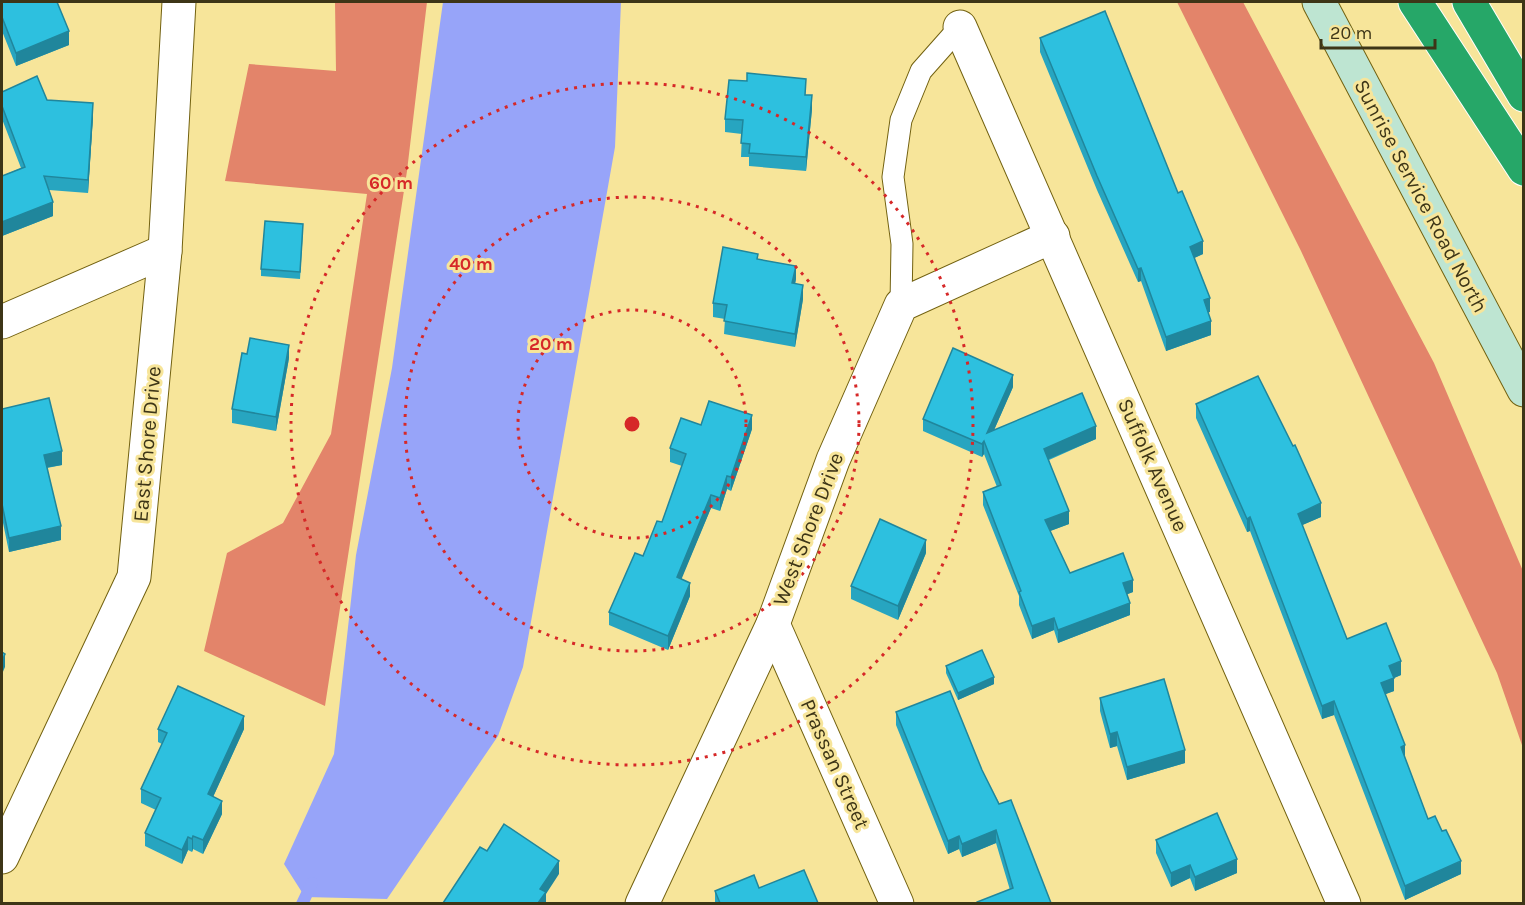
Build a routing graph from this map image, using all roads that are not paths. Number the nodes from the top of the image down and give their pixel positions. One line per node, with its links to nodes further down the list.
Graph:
1 (179, 2): 9 (street, East Shore Drive)
2 (1319, 2): 12 (main road, Sunrise Service Road North)
3 (1415, 2): 7 (highway)
4 (1469, 2): 6 (highway)
5 (960, 27): 8 (street, Suffolk Avenue); 10 (lane)
6 (1524, 95)
7 (1524, 169)
8 (1053, 236): 10 (street); 17 (street, Suffolk Avenue)
9 (165, 250): 11 (street); 14 (street, East Shore Drive)
10 (901, 305): 13 (street, West Shore Drive)
11 (2, 322)
12 (1524, 390)
13 (772, 624): 15 (street, West Shore Drive); 16 (street, Prassan Street)
14 (2, 857)
15 (642, 903)
16 (897, 903)
17 (1344, 903)

